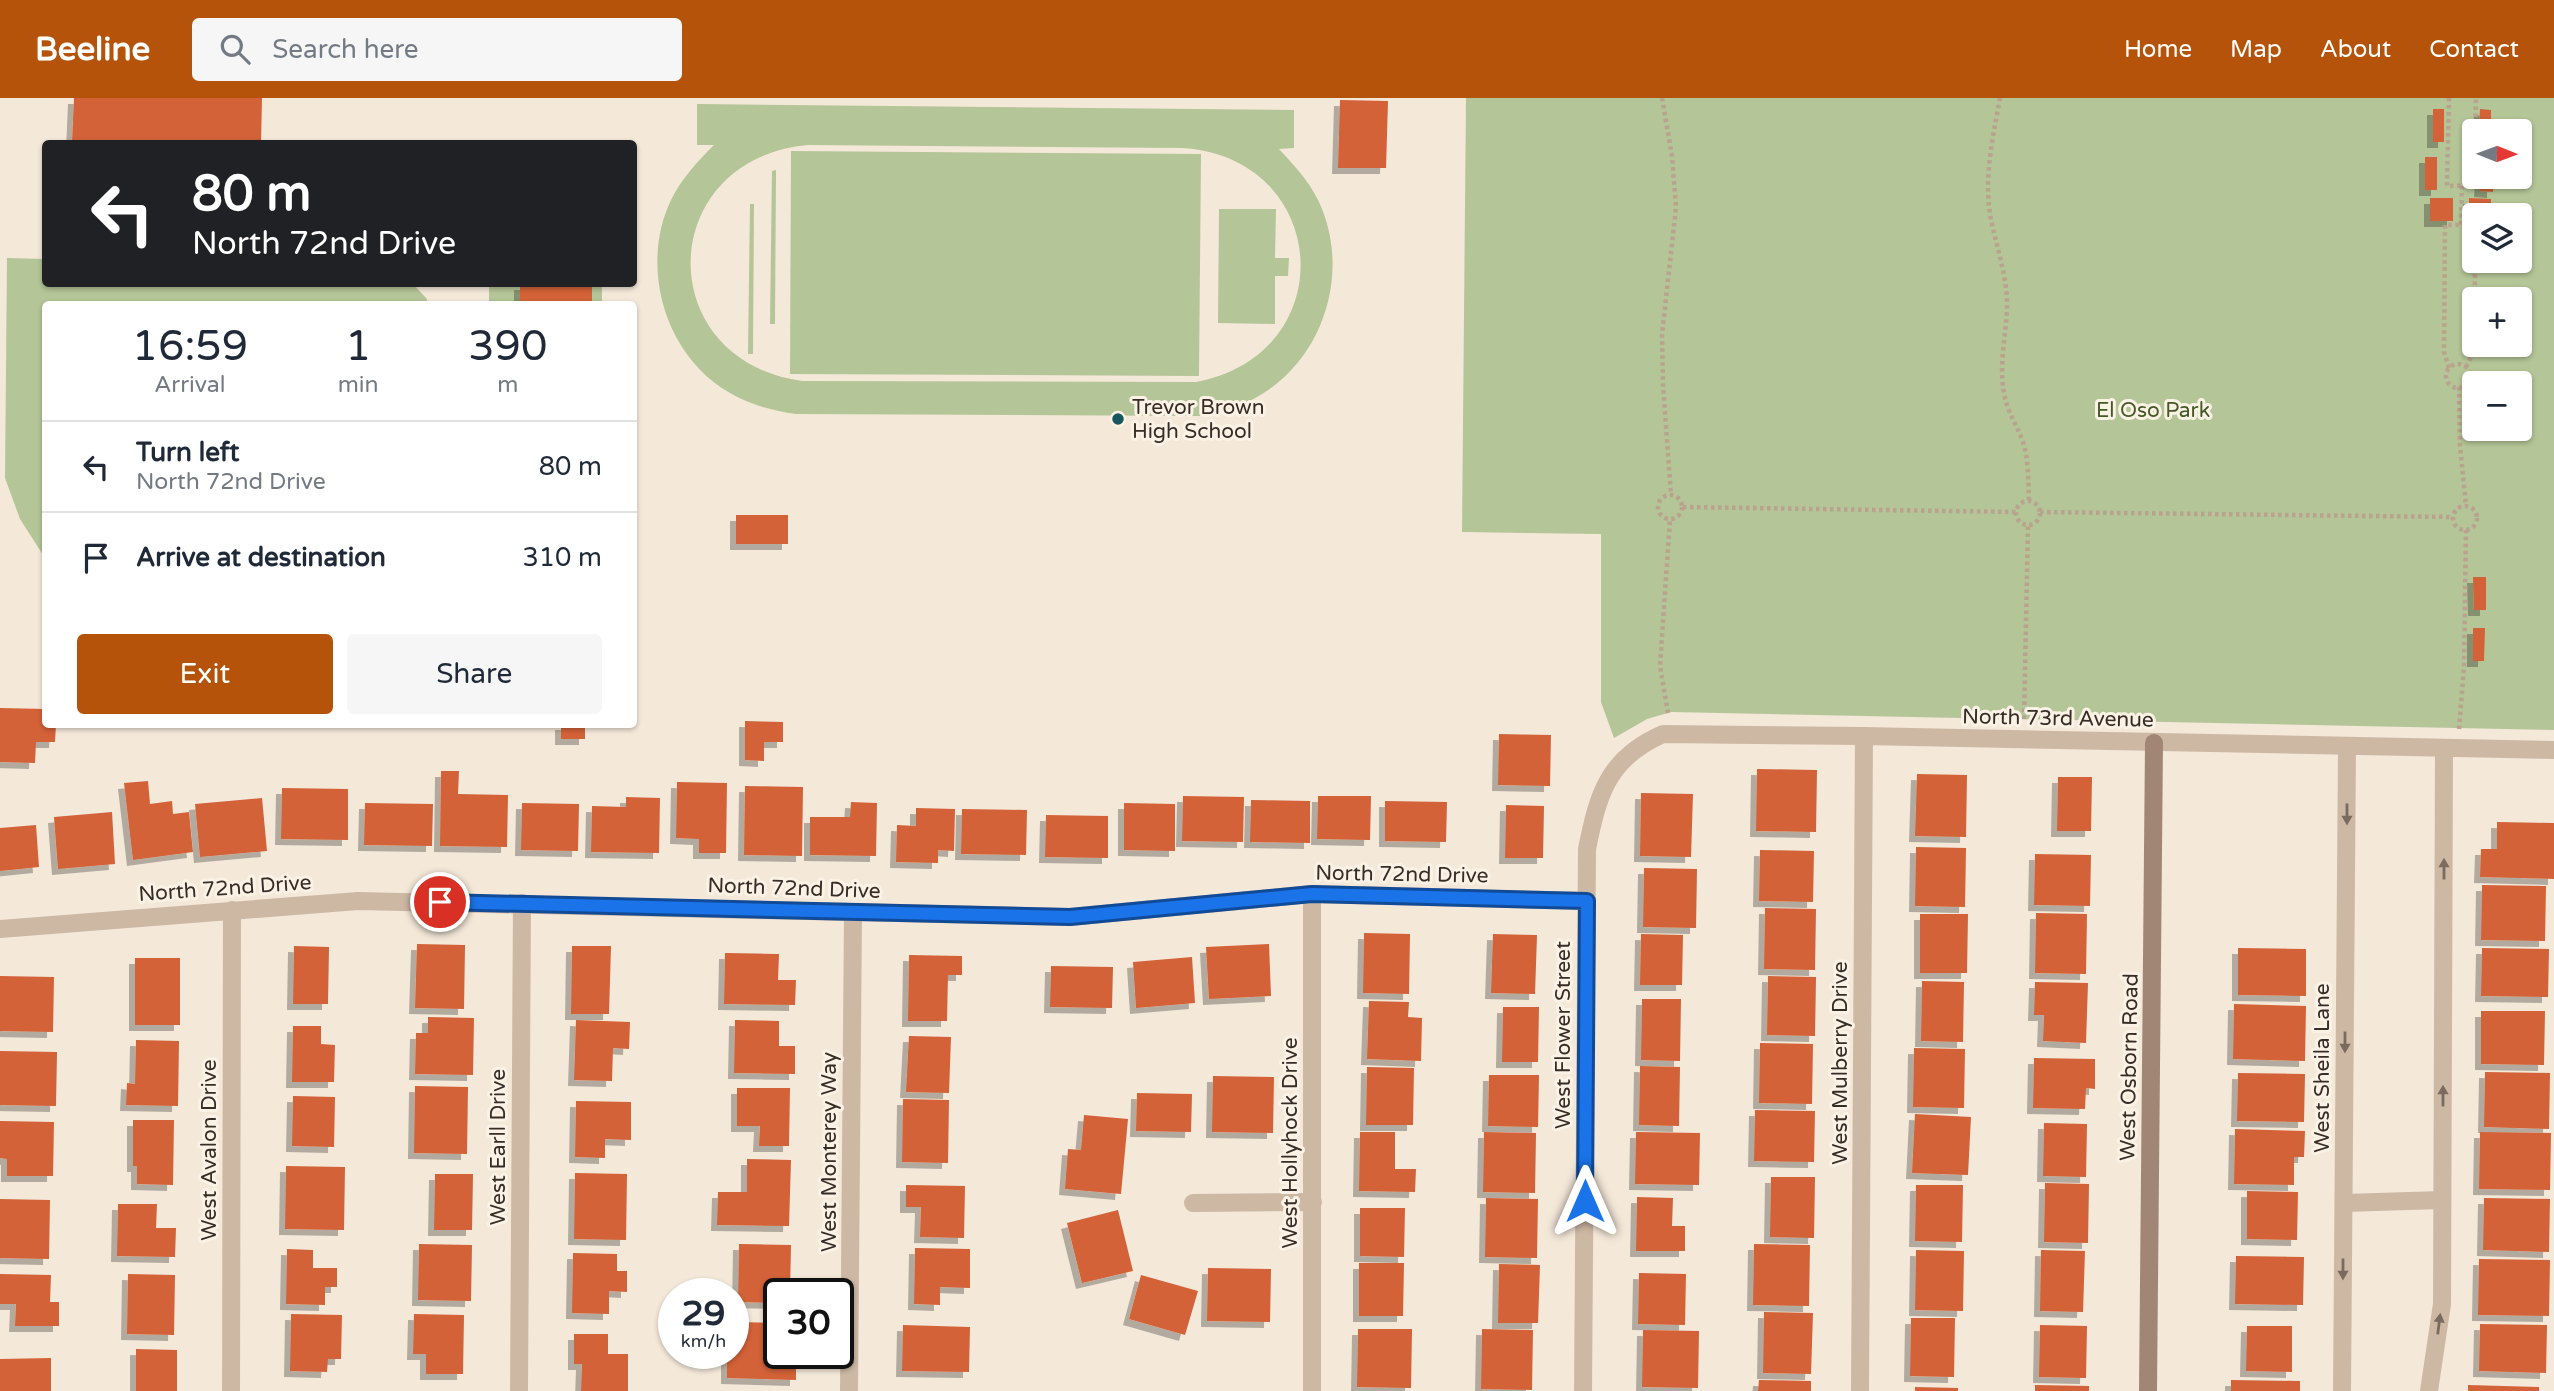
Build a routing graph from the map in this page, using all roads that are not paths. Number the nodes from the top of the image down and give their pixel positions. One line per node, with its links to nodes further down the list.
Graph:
1 (1864, 736): 2 (street, North 73rd Avenue); 6 (street, North 73rd Avenue); 22 (street, West Mulberry Drive)
2 (2154, 743): 3 (street, North 73rd Avenue); 23 (street, West Osborn Road)
3 (2347, 746): 4 (street, North 73rd Avenue); 16 (street, West Sheila Lane, one-way to 16)
4 (2451, 748): 5 (street, North 73rd Avenue); 13 (street, one-way to 4)
5 (2554, 750)
6 (1595, 805): 8 (street, West Flower Street)
7 (1312, 894): 8 (street, North 72nd Drive); 11 (street, North 72nd Drive); 14 (street, West Hollyhock Drive)
8 (1587, 901): 21 (street, West Flower Street)
9 (522, 903): 10 (street, North 72nd Drive); 11 (street, North 72nd Drive); 18 (street, West Earll Drive)
10 (232, 910): 12 (street, North 72nd Drive); 17 (street, West Avalon Drive)
11 (853, 913): 19 (street, West Monterey Way)
12 (0, 929)
13 (2442, 1200): 16 (street); 25 (street, one-way to 13)
14 (1313, 1202): 15 (street); 20 (street, West Hollyhock Drive)
15 (1193, 1203)
16 (2344, 1203): 24 (street, West Sheila Lane, one-way to 24)
17 (231, 1391)
18 (519, 1391)
19 (849, 1391)
20 (1312, 1391)
21 (1583, 1391)
22 (1860, 1391)
23 (2148, 1391)
24 (2343, 1391)
25 (2428, 1391)

